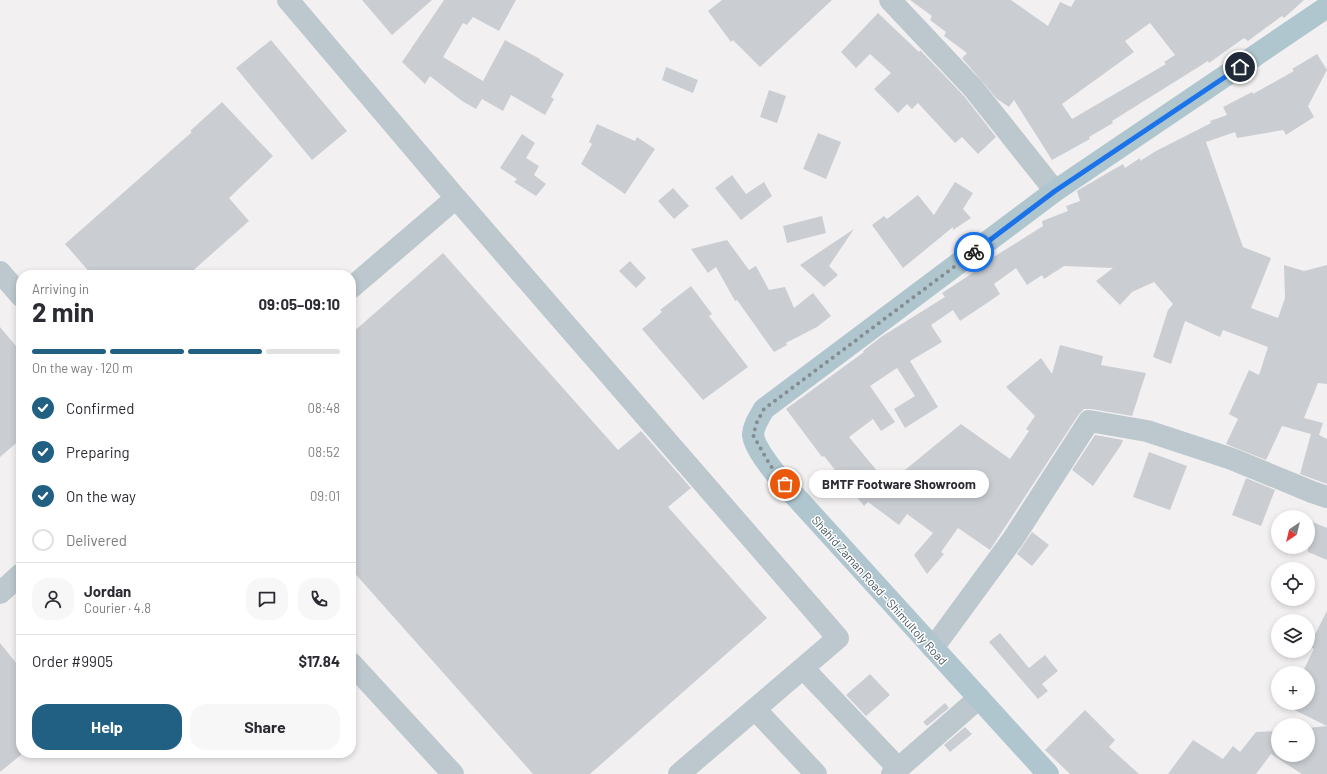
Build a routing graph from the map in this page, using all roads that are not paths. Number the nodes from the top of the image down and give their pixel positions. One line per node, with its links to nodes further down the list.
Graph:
1 (288, 0): 5 (street)
2 (890, 0): 4 (street)
3 (1327, 7): 4 (main road, Shahid Zaman Road - Shimultoly Road)
4 (1055, 191): 12 (main road, Shahid Zaman Road - Shimultoly Road)
5 (456, 198): 7 (street); 14 (street)
6 (0, 272): 8 (street)
7 (356, 284)
8 (16, 290)
9 (1327, 497): 12 (street)
10 (16, 579): 11 (street)
11 (0, 593)
12 (933, 648): 15 (main road, Shahid Zaman Road - Shimultoly Road)
13 (356, 668): 18 (street)
14 (803, 668): 16 (street); 17 (street)
15 (979, 698): 17 (street); 21 (main road, Shahid Zaman Road - Shimultoly Road)
16 (755, 710): 19 (street); 20 (street)
17 (895, 771)
18 (453, 774)
19 (679, 774)
20 (816, 774)
21 (1048, 774)

